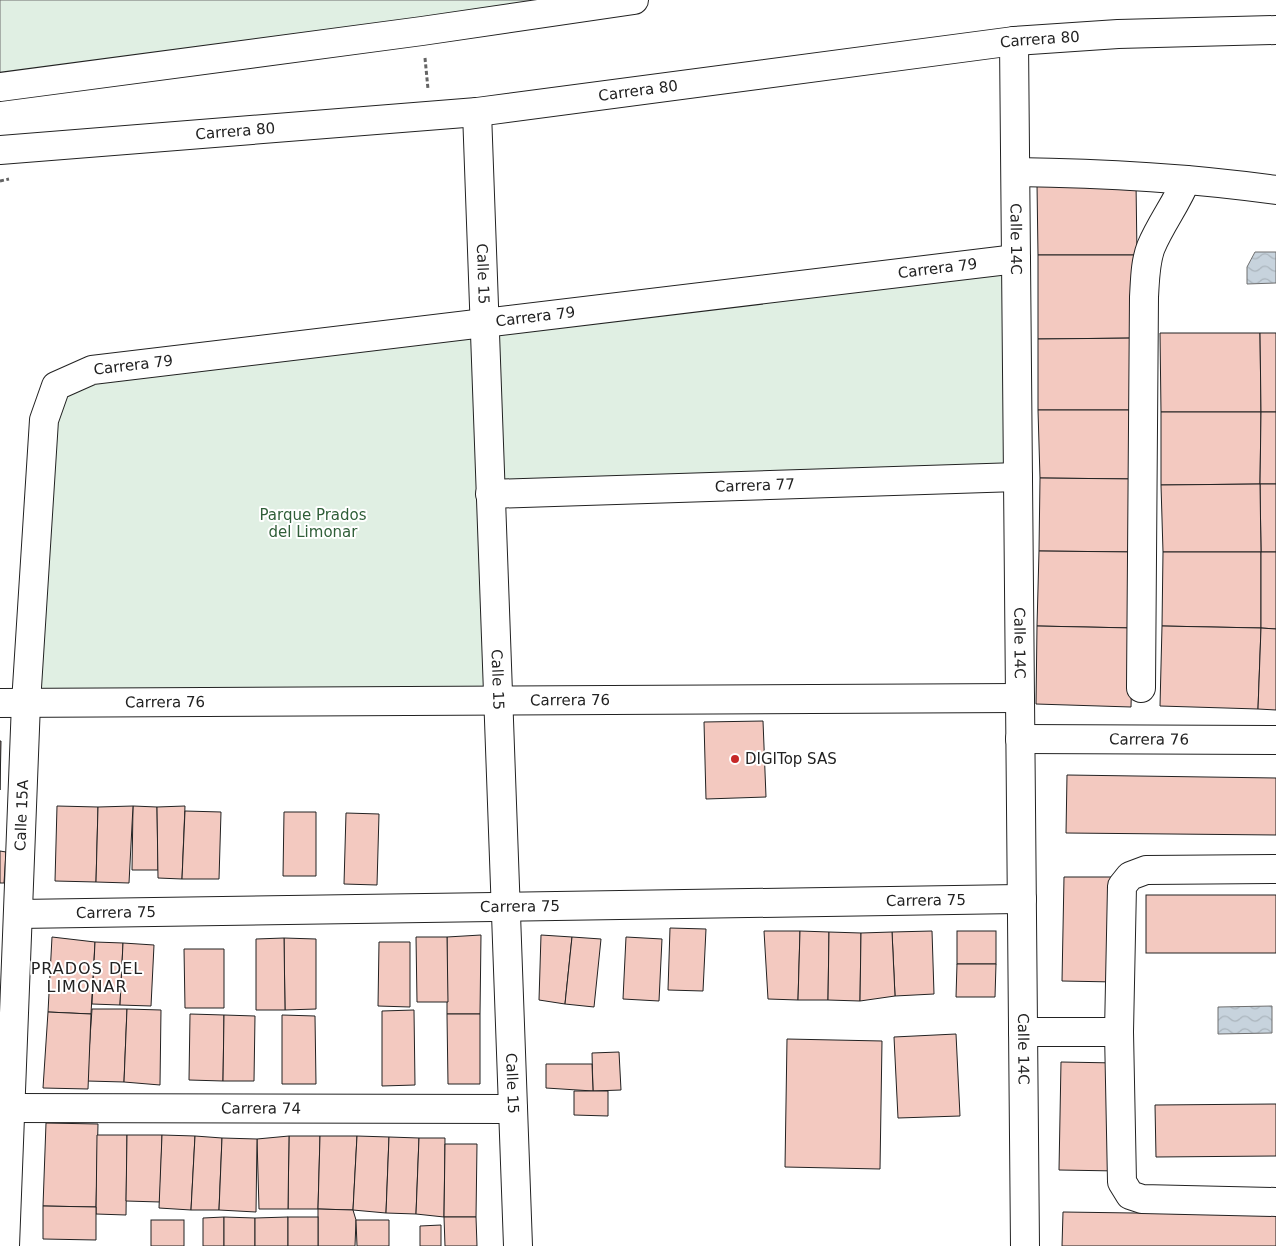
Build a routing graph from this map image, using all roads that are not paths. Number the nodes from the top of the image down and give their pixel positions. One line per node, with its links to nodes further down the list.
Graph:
1 (634, 0): 4 (street)
2 (1276, 30): 3 (street, Carrera 80)
3 (1014, 41): 5 (street, Carrera 80); 7 (street, Calle 14C)
4 (0, 87)
5 (477, 112): 6 (street, Carrera 80); 11 (street, Calle 15)
6 (0, 150)
7 (1016, 172): 8 (street); 10 (street, Calle 14C)
8 (1186, 180): 9 (street); 15 (street)
9 (1276, 190)
10 (1016, 259): 11 (street, Carrera 79); 13 (street, Calle 14C)
11 (485, 323): 12 (street, Carrera 79); 14 (street, Calle 15)
12 (56, 386): 18 (street, Calle 15A)
13 (1018, 478): 14 (street, Carrera 77); 16 (street, Calle 14C)
14 (490, 494): 17 (street, Calle 15)
15 (1141, 688)
16 (1020, 698): 17 (street, Carrera 76); 19 (street, Calle 14C)
17 (498, 701): 18 (street, Carrera 76); 23 (street, Calle 15)
18 (13, 703): 24 (street, Calle 15A)
19 (1020, 739): 20 (street, Carrera 76); 22 (street, Calle 14C)
20 (1276, 740)
21 (1276, 869): 26 (street)
22 (1022, 899): 23 (street, Carrera 75); 25 (street, Calle 14C)
23 (505, 907): 24 (street, Carrera 75); 28 (street, Calle 15)
24 (18, 914): 27 (street, Calle 15A)
25 (1023, 1032): 26 (street); 32 (street, Calle 14C)
26 (1119, 1032): 29 (street)
27 (10, 1108): 28 (street, Carrera 74); 30 (street, Calle 15A)
28 (513, 1109): 31 (street, Calle 15)
29 (1276, 1202)
30 (5, 1246)
31 (518, 1246)
32 (1025, 1246)

